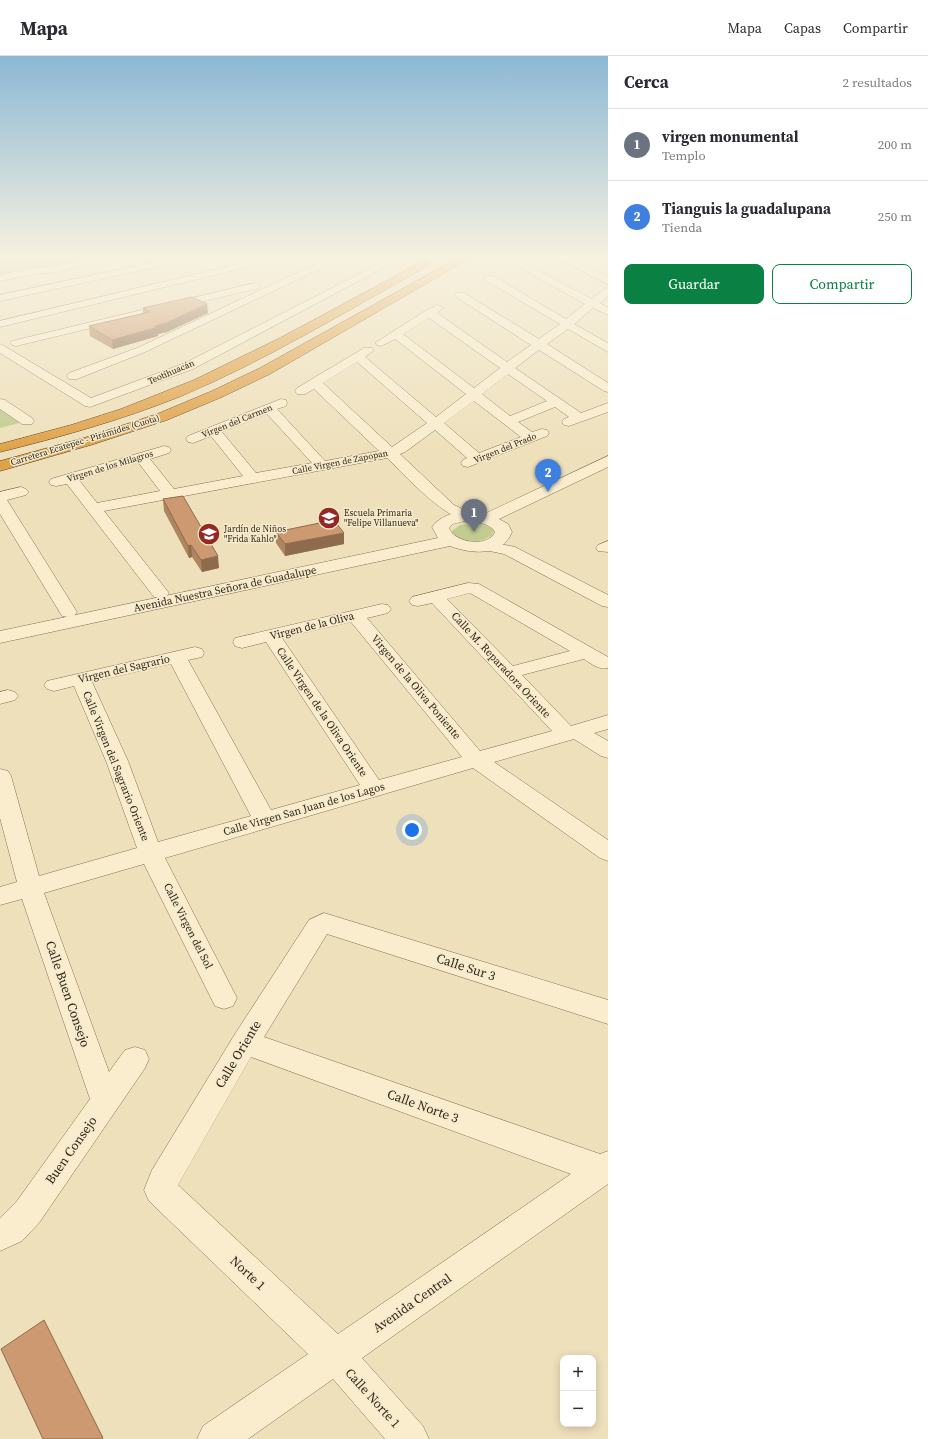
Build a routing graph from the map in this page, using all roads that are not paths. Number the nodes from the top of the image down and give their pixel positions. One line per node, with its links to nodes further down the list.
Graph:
1 (10, 322): 12 (street)
2 (113, 322): 16 (street)
3 (199, 322): 25 (street)
4 (274, 322): 32 (street, Teotihuacán)
5 (316, 322): 41 (highway, Carretera Ecatepec - Pirámides (Cuota))
6 (352, 322): 46 (highway, Carretera Ecatepec - Pirámides (Cuota))
7 (416, 322): 15 (street)
8 (447, 322): 23 (street)
9 (499, 322): 18 (street)
10 (565, 322): 13 (street)
11 (571, 322): 13 (street, Calle Virgen de Zapopan)
12 (0, 324)
13 (568, 324): 18 (street, Calle Virgen de Zapopan); 20 (street)
14 (0, 334): 16 (street)
15 (395, 334): 17 (street); 31 (street)
16 (16, 343): 21 (street)
17 (381, 343)
18 (538, 344): 23 (street, Calle Virgen de Zapopan); 28 (street)
19 (0, 348): 21 (street)
20 (608, 348)
21 (12, 355): 22 (street); 32 (street, Teotihuacán)
22 (0, 361)
23 (507, 368): 31 (street, Calle Virgen de Zapopan); 33 (street)
24 (60, 369): 25 (street)
25 (73, 376): 26 (street)
26 (84, 383)
27 (315, 383): 30 (street); 38 (street); 43 (street)
28 (608, 388)
29 (96, 390): 32 (street)
30 (301, 391)
31 (475, 394): 36 (street); 38 (street, Calle Virgen de Zapopan)
32 (107, 397)
33 (556, 402): 35 (street); 36 (street)
34 (0, 403): 37 (street)
35 (608, 407)
36 (509, 421): 38 (street, Virgen del Prado)
37 (27, 422)
38 (436, 422): 43 (street, Calle Virgen de Zapopan)
39 (214, 431): 40 (street, Virgen del Carmen); 47 (street, Virgen del Carmen); 49 (street)
40 (194, 439)
41 (0, 448)
42 (164, 450): 44 (street, Virgen de los Milagros)
43 (390, 453): 47 (street, Calle Virgen de Zapopan); 55 (street)
44 (141, 457): 51 (street); 54 (street, Virgen de los Milagros)
45 (608, 461): 56 (street)
46 (0, 466)
47 (322, 466): 49 (street, Calle Virgen de Zapopan)
48 (608, 476): 56 (street)
49 (253, 478): 51 (street, Calle Virgen de Zapopan)
50 (21, 492): 52 (street)
51 (170, 494): 54 (street, Calle Virgen de Zapopan)
52 (0, 497)
53 (0, 501): 62 (street)
54 (94, 508): 57 (street)
55 (451, 523): 56 (street); 56 (street); 57 (street, Avenida Nuestra Señora de Guadalupe); 66 (street, Avenida Nuestra Señora de Guadalupe)
56 (496, 536): 60 (street)
57 (160, 593): 62 (street, Avenida Nuestra Señora de Guadalupe)
58 (436, 597): 59 (street); 68 (street); 70 (street, Calle M. Reparadora Oriente)
59 (418, 601)
60 (608, 602)
61 (382, 609): 63 (street, Virgen de la Oliva)
62 (68, 612): 64 (street, Avenida Nuestra Señora de Guadalupe)
63 (355, 615): 65 (street, Virgen de la Oliva); 76 (street, Virgen de la Oliva Poniente)
64 (0, 627)
65 (271, 636): 67 (street, Virgen de la Oliva); 78 (street, Calle Virgen de la Oliva Oriente)
66 (0, 637)
67 (242, 642)
68 (586, 653): 69 (street); 70 (street)
69 (604, 663)
70 (510, 673): 74 (street, Calle M. Reparadora Oriente)
71 (81, 679): 72 (street, Virgen del Sagrario); 79 (street, Virgen del Sagrario); 81 (street, Calle Virgen del Sagrario Oriente)
72 (54, 685)
73 (608, 722): 74 (street, Calle Virgen San Juan de los Lagos)
74 (572, 733): 75 (street, Calle M. Reparadora Oriente); 76 (street, Calle Virgen San Juan de los Lagos)
75 (608, 751)
76 (476, 760): 78 (street, Calle Virgen San Juan de los Lagos); 80 (street, Virgen de la Oliva Poniente)
77 (0, 776): 82 (street, Calle Buen Consejo)
78 (374, 789): 79 (street, Calle Virgen San Juan de los Lagos)
79 (265, 820): 81 (street, Calle Virgen San Juan de los Lagos)
80 (608, 852)
81 (151, 854): 82 (street, Calle Virgen San Juan de los Lagos); 85 (street, Calle Virgen del Sol)
82 (30, 887): 83 (street, Calle Virgen San Juan de los Lagos); 89 (street, Calle Buen Consejo)
83 (0, 896)
84 (324, 923): 86 (street, Calle Sur 3); 87 (street, Calle Oriente)
85 (224, 998)
86 (608, 1012)
87 (245, 1043): 90 (street, Calle Norte 3); 91 (street, Calle Oriente)
88 (135, 1058): 89 (street, Buen Consejo)
89 (105, 1101): 92 (street, Buen Consejo)
90 (605, 1168): 93 (street, Avenida Central)
91 (160, 1190): 93 (street, Norte 1)
92 (0, 1235)
93 (336, 1356): 94 (street, Avenida Central); 95 (street, Calle Norte 1)
94 (216, 1439)
95 (410, 1439)

